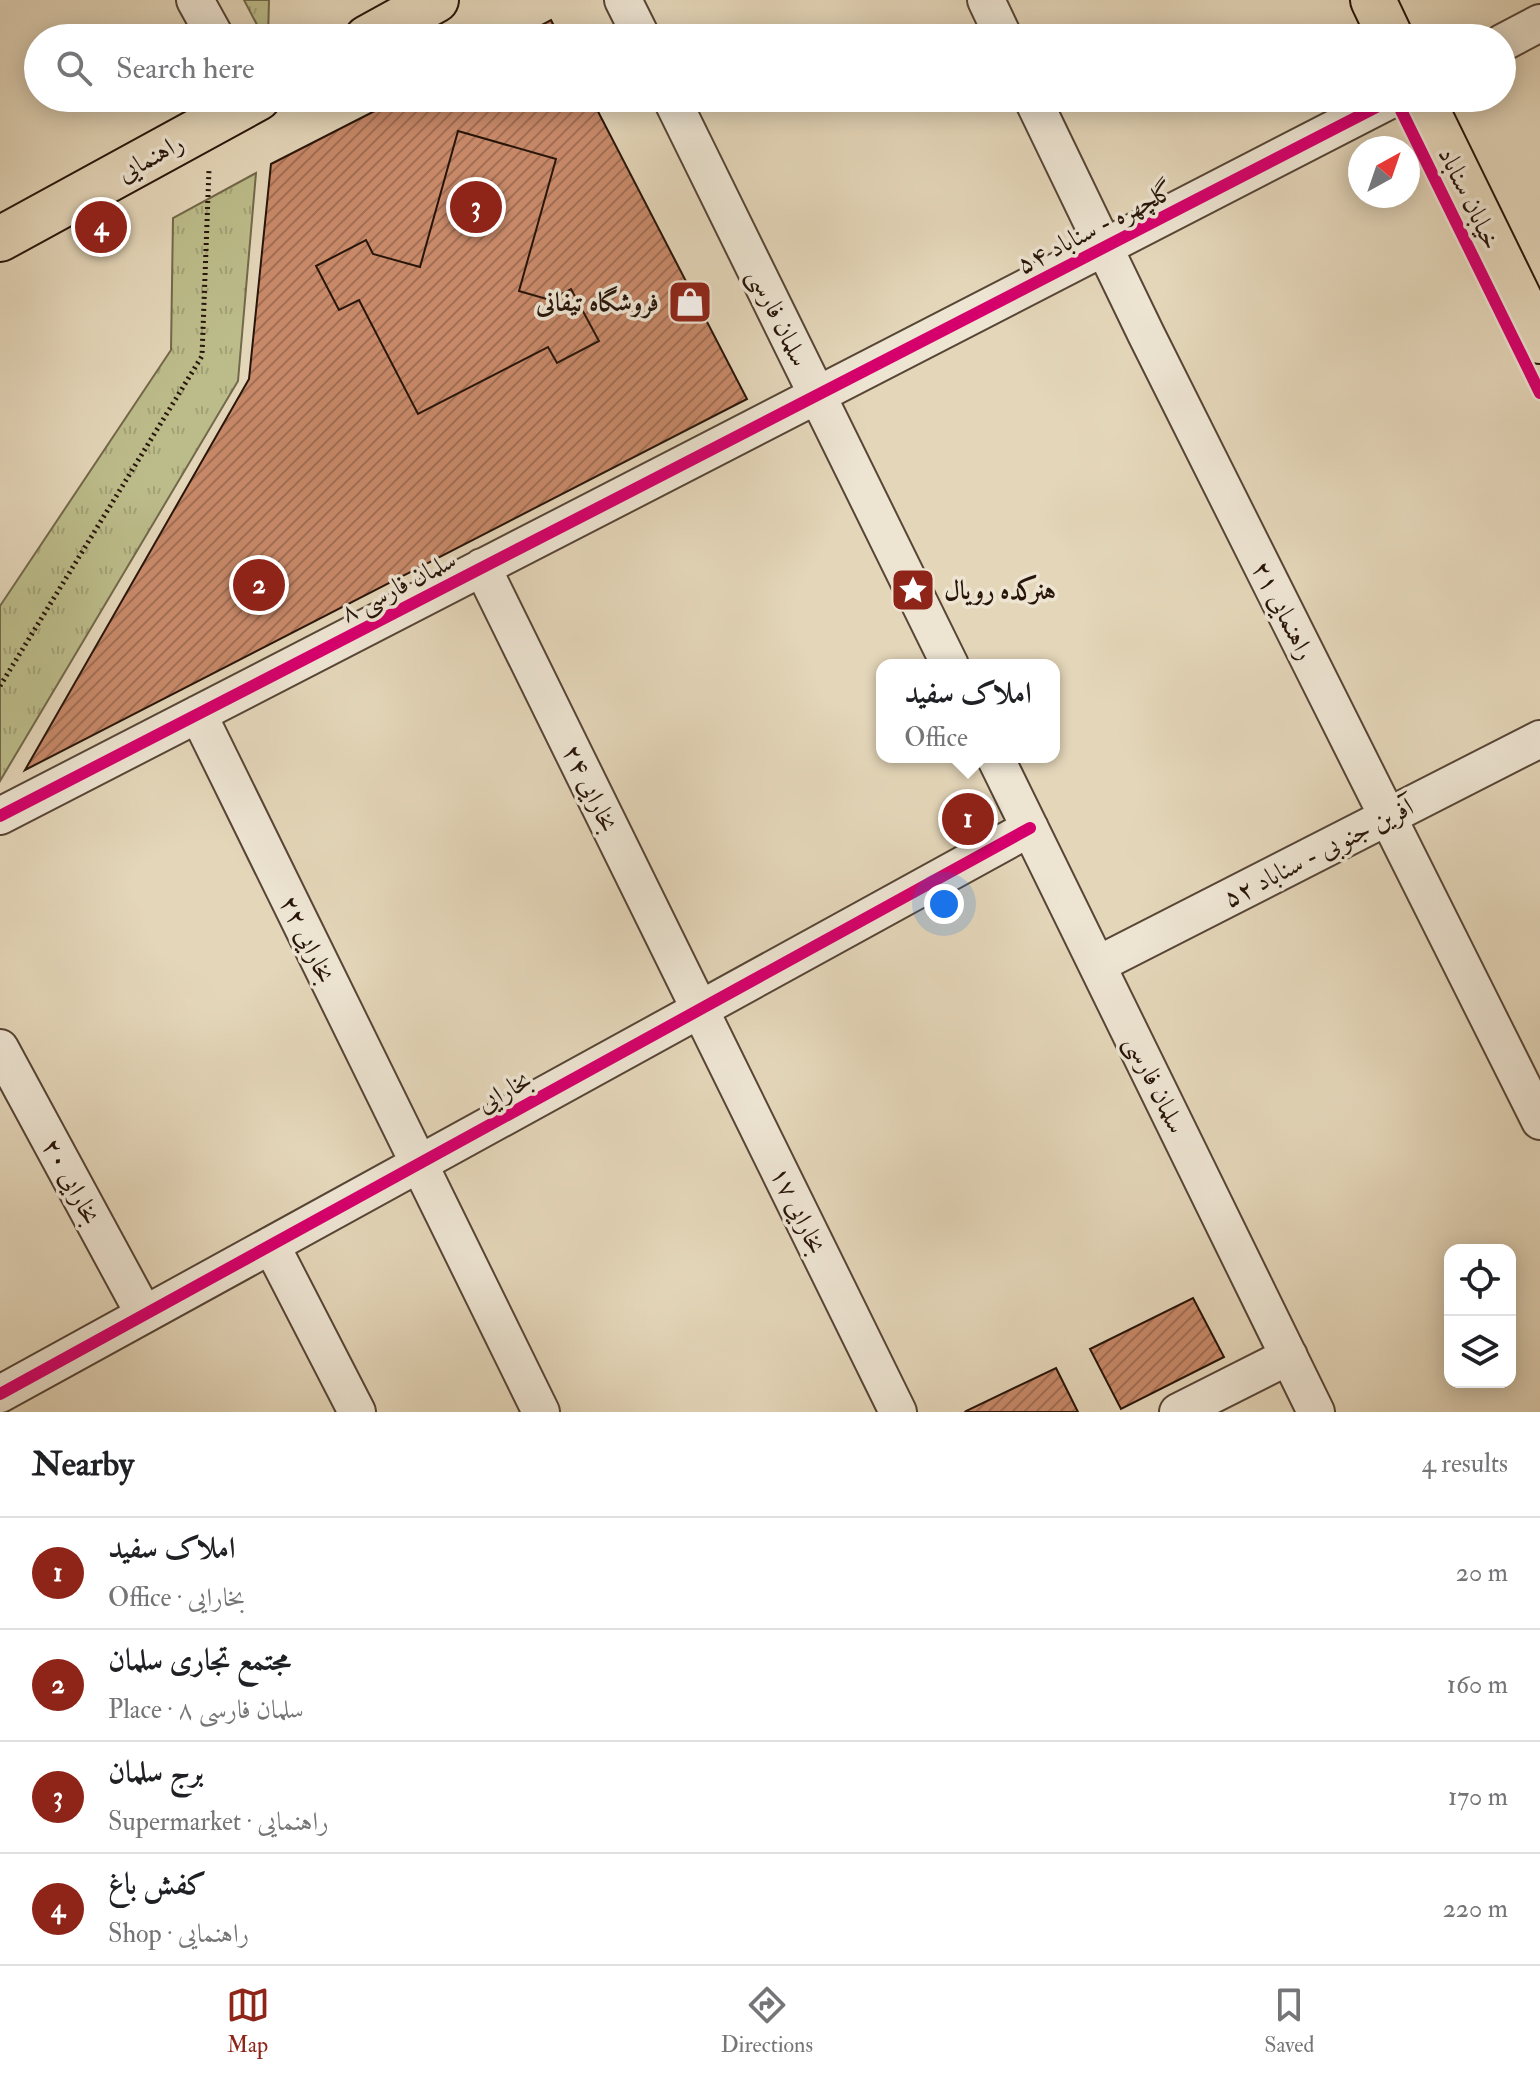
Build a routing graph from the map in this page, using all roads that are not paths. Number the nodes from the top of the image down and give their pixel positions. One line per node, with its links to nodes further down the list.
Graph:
1 (195, 0): 7 (street)
2 (436, 0): 8 (main road)
3 (623, 0): 9 (street)
4 (986, 0): 10 (street)
5 (1373, 0): 11 (main road)
6 (1540, 23): 12 (street)
7 (208, 24)
8 (392, 24)
9 (635, 24)
10 (997, 24)
11 (1384, 24)
12 (1516, 36)
13 (231, 112): 18 (main road, راهنمایی)
14 (678, 112): 21 (street, سلمان فارسی)
15 (1039, 112): 19 (street, راهنمایی ۲۱)
16 (1367, 112): 19 (street, گلچهره - سناباد ۵۴)
17 (1428, 112): 20 (main road, خیابان سناباد)
18 (0, 239)
19 (1103, 248): 21 (street, گلچهره - سناباد ۵۴); 28 (street, راهنمایی ۲۱)
20 (1540, 341)
21 (817, 395): 22 (street, سلمان فارسی ۸); 23 (street, سلمان فارسی)
22 (482, 567): 24 (street, سلمان فارسی ۸); 31 (street, بخارایی ۲۴)
23 (947, 659)
24 (198, 714): 27 (street, سلمان فارسی ۸); 34 (street, بخارایی ۲۲)
25 (1540, 739): 28 (street, آفرین جنوبی - سناباد ۵۲)
26 (998, 763): 29 (street, سلمان فارسی)
27 (0, 816)
28 (1388, 817): 30 (street, آفرین جنوبی - سناباد ۵۲); 33 (street, راهنمایی ۲۱)
29 (1030, 828): 30 (street, سلمان فارسی); 31 (street, بخارایی)
30 (1097, 965): 37 (street, سلمان فارسی)
31 (699, 1009): 34 (street, بخارایی); 41 (street, بخارایی ۱۷)
32 (0, 1048): 36 (street, بخارایی ۲۰)
33 (1540, 1121)
34 (419, 1163): 35 (street, بخارایی); 40 (street, بخارایی ۲۲)
35 (271, 1245): 36 (street, بخارایی); 39 (street)
36 (144, 1314): 38 (street, بخارایی)
37 (1289, 1356): 42 (street); 43 (street, سلمان فارسی)
38 (0, 1394)
39 (357, 1412)
40 (541, 1412)
41 (898, 1412)
42 (1178, 1412)
43 (1316, 1412)

